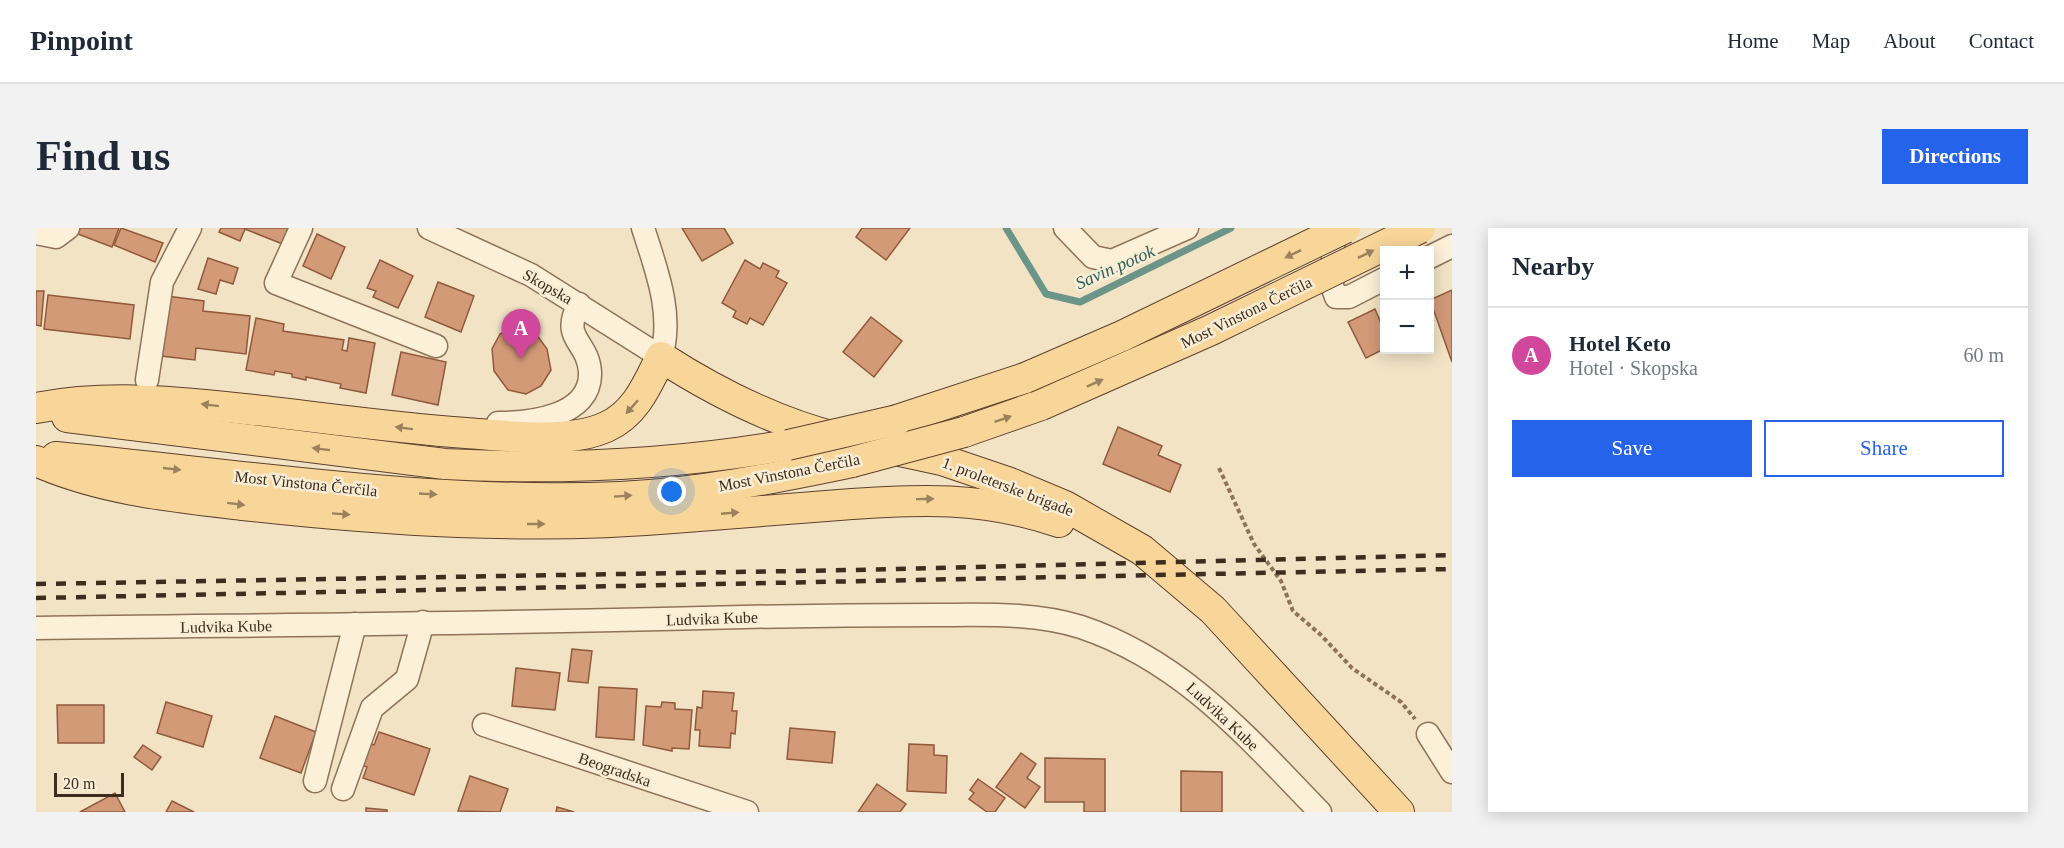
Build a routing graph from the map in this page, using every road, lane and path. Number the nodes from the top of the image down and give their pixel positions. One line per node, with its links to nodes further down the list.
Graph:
1 (68, 228): 11 (street)
2 (190, 228): 18 (street)
3 (301, 228): 16 (street)
4 (429, 228): 15 (street, Skopska)
5 (643, 228): 17 (street)
6 (1065, 228): 7 (street)
7 (1187, 228)
8 (1334, 228): 14 (street)
9 (1346, 228): 20 (main road, Most Vinstona Čerčila, one-way to 20, bridge)
10 (1420, 228): 22 (main road, Most Vinstona Čerčila, one-way to 10, bridge)
11 (36, 233)
12 (1452, 246): 13 (street)
13 (1434, 255)
14 (1380, 281)
15 (579, 304): 17 (street, Skopska); 21 (street)
16 (436, 346)
17 (661, 357): 21 (main road, one-way to 21); 25 (main road, 1. proleterske brigade)
18 (147, 380)
19 (36, 408): 21 (main road, one-way to 19)
20 (36, 413)
21 (452, 432)
22 (36, 455)
23 (36, 461): 25 (main road, one-way to 25)
24 (1219, 468): 30 (path)
25 (1115, 532): 36 (main road, 1. proleterske brigade)
26 (423, 622): 27 (street, Ludvika Kube); 33 (street); 35 (street, Ludvika Kube)
27 (355, 624): 28 (street, Ludvika Kube); 32 (street)
28 (36, 628)
29 (483, 725): 34 (street, Beogradska)
30 (1428, 734): 31 (street)
31 (1452, 772)
32 (315, 781)
33 (343, 789)
34 (747, 812)
35 (1320, 812)
36 (1400, 812)

